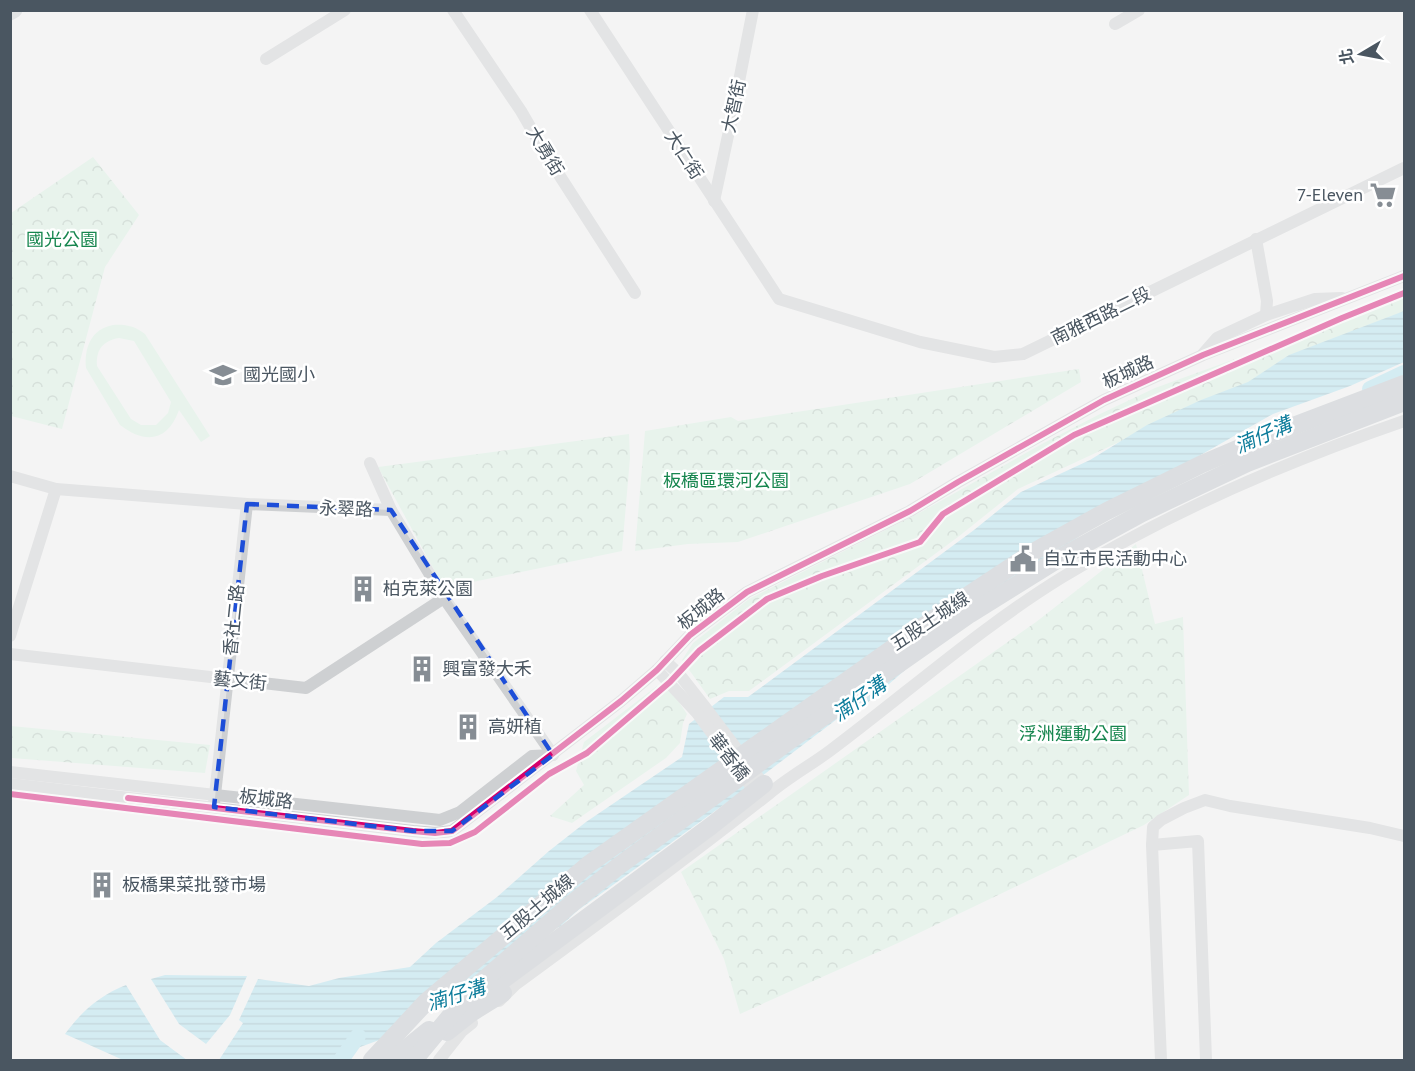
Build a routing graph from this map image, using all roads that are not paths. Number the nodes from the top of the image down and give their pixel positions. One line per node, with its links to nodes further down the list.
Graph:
1 (15, 10): 7 (main road)
2 (345, 10): 9 (street)
3 (453, 10): 14 (street, 大勇街)
4 (590, 10): 11 (street, 大仁街)
5 (753, 10): 11 (street, 大智街)
6 (1139, 10): 8 (street)
7 (10, 13)
8 (1115, 24)
9 (266, 60)
10 (1404, 168): 12 (street, 南雅西路二段)
11 (714, 201): 16 (street, 大仁街)
12 (1256, 239): 16 (street, 南雅西路二段); 17 (street)
13 (1404, 276): 15 (street, 板城路)
14 (635, 292)
15 (1350, 298): 17 (street); 18 (street, 板城路)
16 (779, 299)
17 (1266, 315): 18 (street)
18 (1203, 355): 30 (street, 板城路)
19 (1404, 384): 40 (highway, 五股土城線)
20 (1404, 402): 41 (highway, 五股土城線)
21 (1404, 422): 35 (street)
22 (370, 463): 26 (street)
23 (10, 476): 24 (street, 永翠路)
24 (56, 489): 25 (street, 永翠路); 28 (street)
25 (247, 504): 26 (street, 永翠路); 31 (street, 香社二路)
26 (391, 510): 27 (street, 永翠路)
27 (444, 598): 31 (street, 藝文街); 32 (street, 永翠路)
28 (10, 636)
29 (10, 654): 31 (street, 藝文街)
30 (661, 666): 32 (street, 板城路); 35 (street, 華香橋)
31 (228, 680): 36 (street, 香社二路)
32 (552, 755): 36 (street, 板城路)
33 (10, 772): 36 (street, 板城路)
34 (10, 784): 36 (street, 板城路)
35 (761, 790): 39 (street); 41 (highway)
36 (214, 802)
37 (1404, 836): 38 (street)
38 (1152, 845): 43 (street); 44 (street)
39 (515, 985): 41 (highway); 42 (street)
40 (372, 1060)
41 (403, 1060)
42 (439, 1060)
43 (1161, 1060)
44 (1206, 1060)

